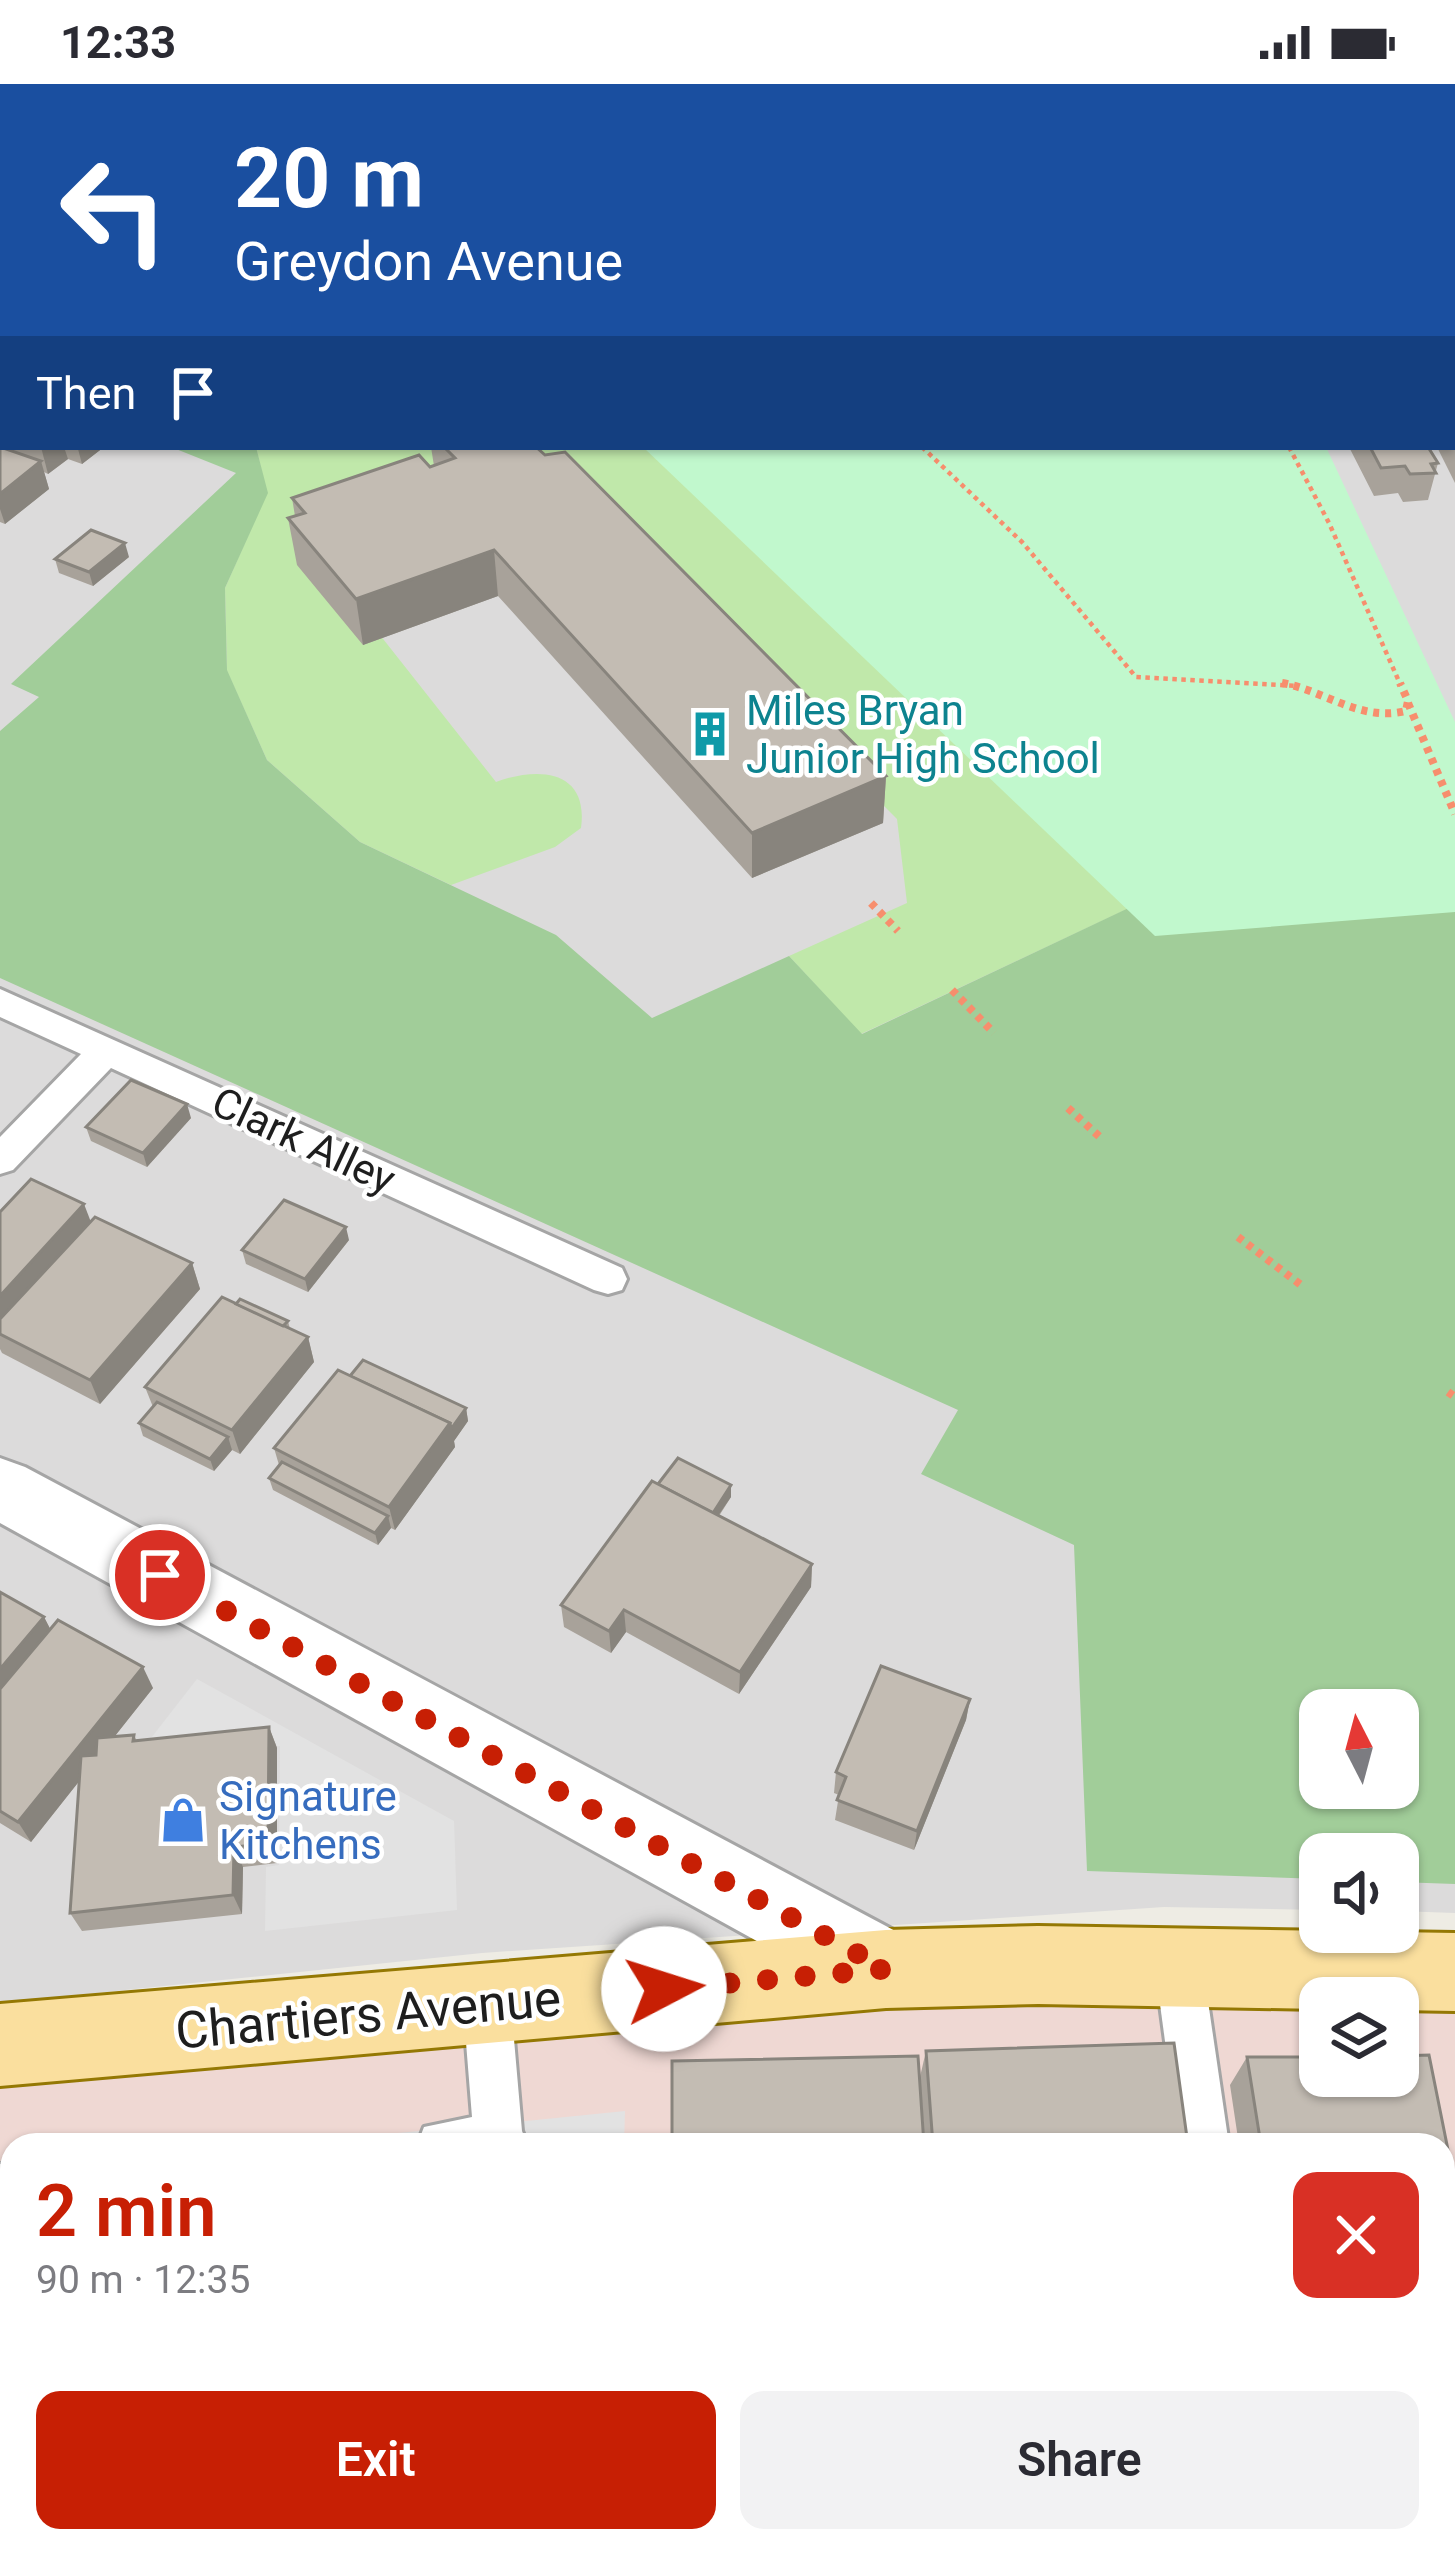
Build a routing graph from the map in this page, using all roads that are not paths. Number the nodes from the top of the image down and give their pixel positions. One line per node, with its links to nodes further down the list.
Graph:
1 (0, 1002): 2 (lane, Clark Alley)
2 (107, 1050): 3 (lane); 4 (lane, Clark Alley)
3 (0, 1160)
4 (608, 1279)
5 (0, 1488): 7 (street)
6 (1179, 1967): 7 (main road, Chartiers Avenue); 8 (main road, Chartiers Avenue); 12 (lane)
7 (886, 1969): 9 (main road, Chartiers Avenue)
8 (1455, 1972)
9 (488, 2005): 10 (main road, Chartiers Avenue); 11 (lane)
10 (0, 2045)
11 (500, 2133)
12 (1202, 2133)

